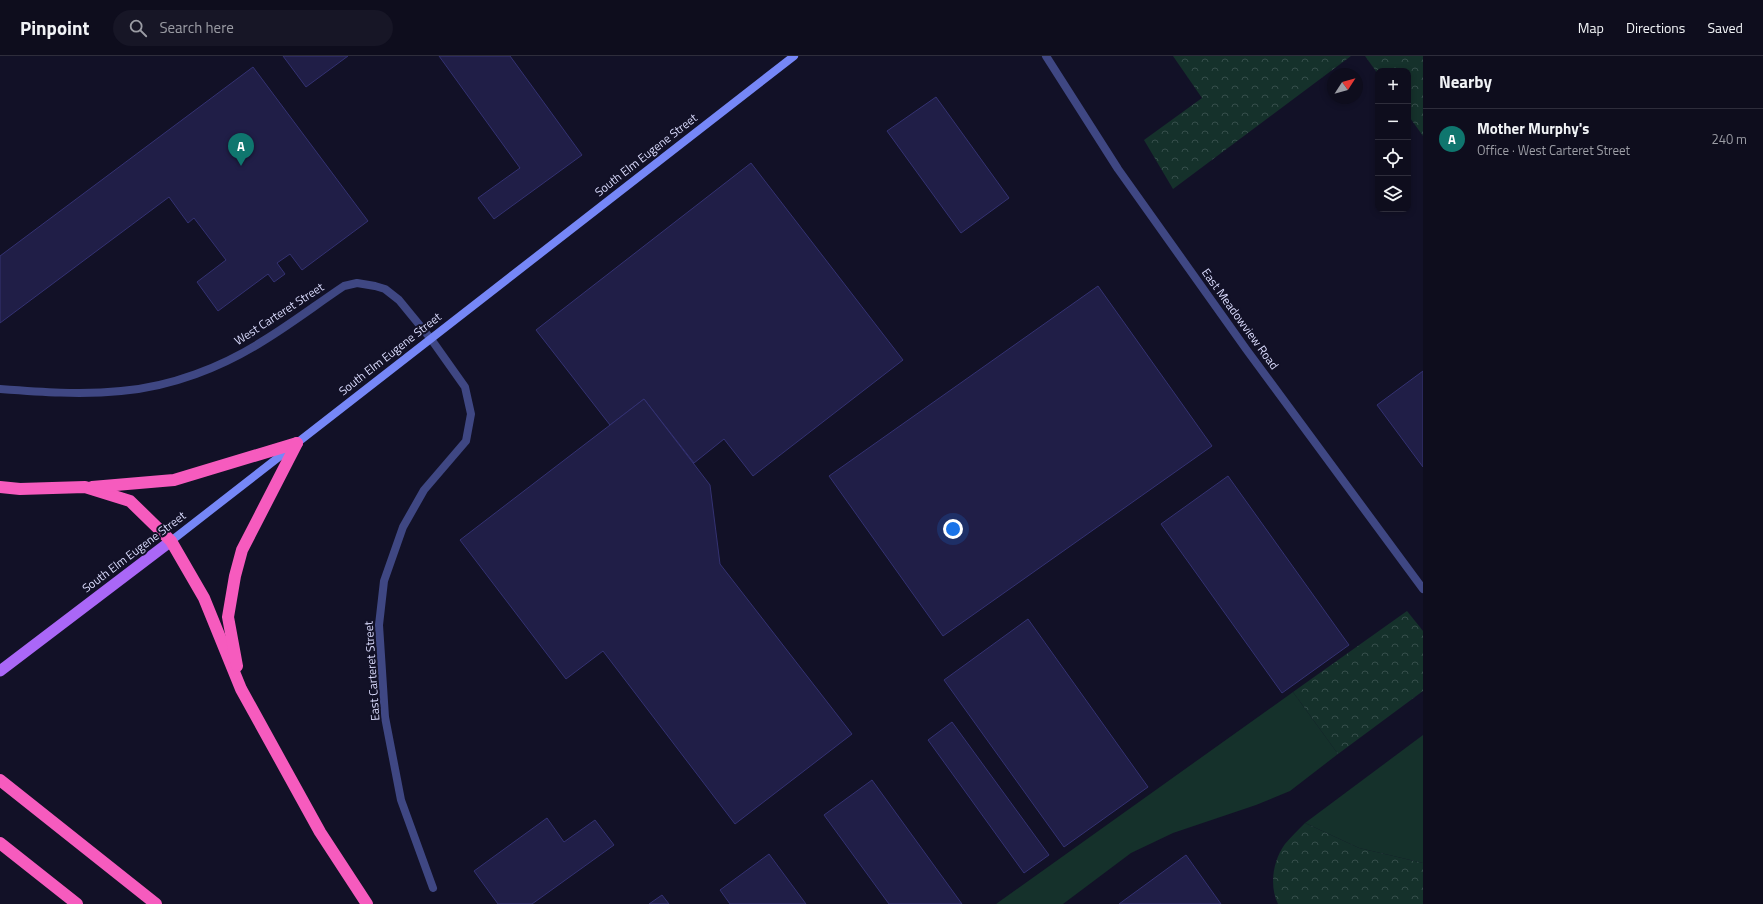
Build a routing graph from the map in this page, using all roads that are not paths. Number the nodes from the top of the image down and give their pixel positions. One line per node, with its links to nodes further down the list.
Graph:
1 (794, 56): 3 (main road, South Elm Eugene Street)
2 (1046, 56): 9 (street, East Meadowview Road)
3 (431, 340): 4 (street, West Carteret Street); 5 (main road, South Elm Eugene Street); 14 (street, East Carteret Street)
4 (0, 389)
5 (297, 443): 7 (highway); 8 (main road, South Elm Eugene Street); 11 (highway)
6 (0, 487): 7 (highway)
7 (85, 487): 8 (highway)
8 (171, 541): 10 (main road, South Elm Eugene Street); 11 (highway)
9 (1423, 589)
10 (0, 671)
11 (241, 688): 17 (highway)
12 (0, 780): 16 (highway)
13 (0, 843): 15 (highway)
14 (433, 888)
15 (77, 904)
16 (156, 904)
17 (367, 904)

